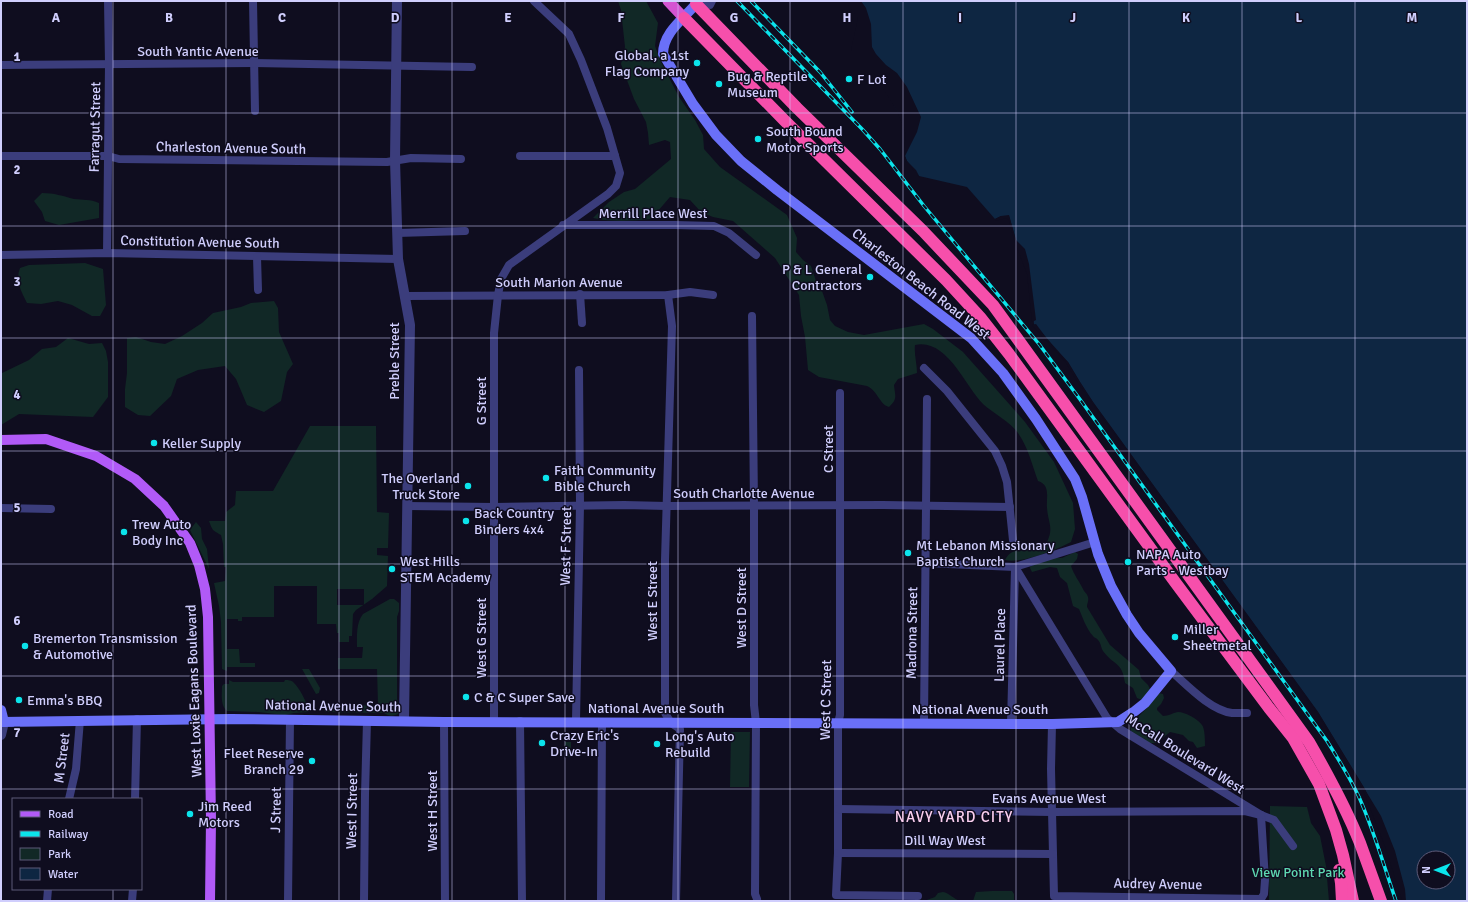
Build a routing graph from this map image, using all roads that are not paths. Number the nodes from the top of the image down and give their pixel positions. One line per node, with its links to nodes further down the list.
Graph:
1 (108, 1): 10 (street, Farragut Street)
2 (253, 1): 9 (street)
3 (397, 1): 12 (street, Preble Street)
4 (534, 1): 18 (street, G Street)
5 (668, 1): 8 (highway)
6 (712, 1): 7 (street)
7 (695, 2): 8 (main road, Charleston Beach Road West); 103 (highway)
8 (684, 18): 53 (main road, Charleston Beach Road West); 57 (highway)
9 (254, 63): 10 (street, South Yantic Avenue); 12 (street, South Yantic Avenue); 14 (street)
10 (109, 64): 11 (street, South Yantic Avenue); 16 (street, Farragut Street)
11 (1, 65)
12 (396, 66): 13 (street, South Yantic Avenue); 20 (street, Preble Street)
13 (472, 67)
14 (255, 111)
15 (1, 156): 16 (street, Charleston Avenue South)
16 (108, 156): 20 (street, Charleston Avenue South); 24 (street, Farragut Street)
17 (520, 156): 18 (street)
18 (615, 156): 21 (street, G Street)
19 (461, 159): 20 (street, Charleston Avenue South)
20 (395, 160): 23 (street, Preble Street)
21 (563, 225): 26 (street, Merrill Place West); 31 (street, G Street)
22 (465, 230): 23 (street)
23 (397, 233): 28 (street, Preble Street)
24 (107, 253): 25 (street, Constitution Avenue South); 27 (street, Constitution Avenue South)
25 (1, 255)
26 (756, 255)
27 (256, 257): 28 (street, Constitution Avenue South); 29 (street)
28 (398, 259): 34 (street, Preble Street)
29 (258, 290)
30 (580, 294): 31 (street, South Marion Avenue); 32 (street, South Marion Avenue); 36 (street)
31 (498, 295): 34 (street, South Marion Avenue); 48 (street, G Street)
32 (668, 295): 33 (street, South Marion Avenue); 46 (street, West E Street)
33 (713, 295)
34 (405, 296): 45 (street, Preble Street)
35 (752, 316): 43 (street, West D Street)
36 (582, 323)
37 (924, 368): 49 (street)
38 (579, 370): 42 (street, West F Street)
39 (840, 393): 44 (street, C Street)
40 (927, 399): 47 (street, Madrona Street)
41 (1, 440): 61 (main road, West Loxie Eagans Boulevard)
42 (580, 505): 46 (street, South Charlotte Avenue); 48 (street, South Charlotte Avenue); 70 (street, West F Street)
43 (754, 505): 44 (street, South Charlotte Avenue); 46 (street, South Charlotte Avenue); 73 (street, West D Street)
44 (841, 505): 47 (street, South Charlotte Avenue); 74 (street, West C Street)
45 (407, 506): 48 (street, South Charlotte Avenue); 65 (street, Preble Street)
46 (667, 506): 72 (street, West E Street)
47 (925, 506): 49 (street, South Charlotte Avenue); 54 (street, Madrona Street)
48 (494, 507): 66 (street, West G Street)
49 (1010, 507): 52 (street)
50 (1, 508): 51 (street)
51 (51, 508)
52 (1013, 540)
53 (1094, 542): 55 (street); 56 (main road, Charleston Beach Road West)
54 (925, 563): 55 (street); 75 (street, Madrona Street)
55 (1015, 567): 76 (street, Laurel Place); 77 (street, McCall Boulevard West)
56 (1171, 671): 59 (street, Charleston Beach Road West); 77 (main road, National Avenue South)
57 (1269, 708): 101 (highway); 102 (highway)
58 (1, 710): 68 (main road)
59 (1247, 713)
60 (137, 719): 61 (main road, National Avenue South); 63 (main road, National Avenue South); 81 (street)
61 (210, 719): 62 (main road, National Avenue South); 94 (main road, West Loxie Eagans Boulevard)
62 (290, 719): 64 (main road, National Avenue South); 95 (street, J Street)
63 (80, 720): 68 (main road, National Avenue South); 80 (street, M Street)
64 (367, 721): 65 (main road, National Avenue South); 96 (street, West I Street)
65 (404, 721): 69 (main road, National Avenue South)
66 (494, 721): 67 (main road, National Avenue South); 69 (main road, National Avenue South)
67 (520, 721): 70 (main road, National Avenue South); 98 (street)
68 (2, 722): 79 (street)
69 (444, 722): 97 (street, West H Street)
70 (576, 722): 71 (main road, National Avenue South)
71 (602, 722): 72 (main road, National Avenue South); 99 (street)
72 (671, 722): 73 (main road, National Avenue South); 100 (street, West E Street)
73 (756, 723): 74 (main road, National Avenue South); 91 (street, West D Street)
74 (838, 723): 75 (main road, National Avenue South); 82 (street, West C Street)
75 (924, 723): 76 (main road, National Avenue South)
76 (1011, 723): 78 (main road, National Avenue South)
77 (1111, 723): 78 (main road, National Avenue South); 84 (street, McCall Boulevard West)
78 (1052, 724): 83 (street)
79 (1, 735)
80 (69, 798)
81 (135, 798)
82 (838, 809): 83 (street, Evans Avenue West); 86 (street, West C Street)
83 (1052, 812): 84 (street, Evans Avenue West); 87 (street)
84 (1261, 815): 85 (street, McCall Boulevard West); 87 (street, Audrey Avenue)
85 (1293, 846)
86 (838, 853): 87 (street, Dill Way West); 90 (street, West C Street)
87 (1053, 854)
88 (48, 890): 92 (street)
89 (132, 890): 93 (street)
90 (918, 896)
91 (757, 899)
92 (47, 901)
93 (132, 901)
94 (210, 901)
95 (288, 901)
96 (364, 901)
97 (445, 901)
98 (522, 901)
99 (601, 901)
100 (676, 901)
101 (1342, 901)
102 (1354, 901)
103 (1381, 901)

